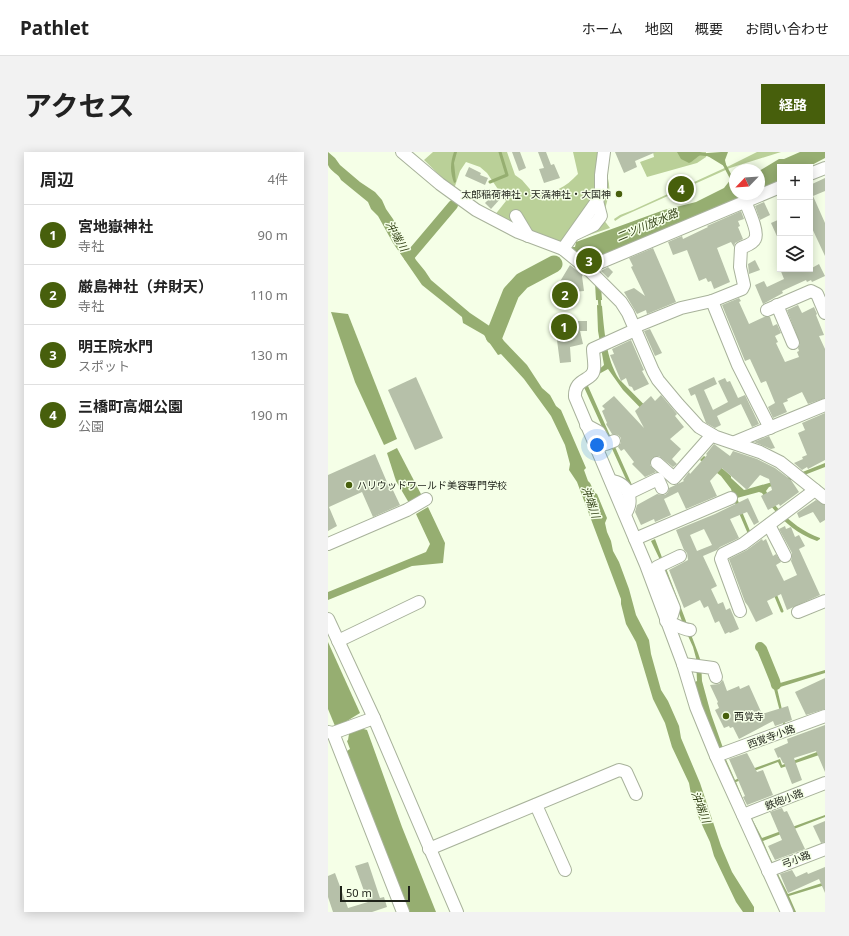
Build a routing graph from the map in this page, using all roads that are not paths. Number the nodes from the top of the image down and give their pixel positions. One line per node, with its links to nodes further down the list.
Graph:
1 (402, 152): 8 (street)
2 (604, 152): 9 (street)
3 (825, 168): 4 (street)
4 (813, 173)
5 (777, 188): 6 (street)
6 (745, 201): 10 (street); 11 (street)
7 (516, 216): 8 (street)
8 (528, 236): 9 (street)
9 (564, 249): 10 (street)
10 (587, 268): 13 (street)
11 (712, 301): 13 (street); 17 (street)
12 (825, 313): 14 (street)
13 (634, 329): 16 (street); 18 (street)
14 (793, 343)
15 (825, 405): 17 (street)
16 (586, 425): 19 (street); 22 (street)
17 (770, 428): 20 (street)
18 (712, 435): 20 (street); 21 (street)
19 (611, 442)
20 (734, 442): 24 (street)
21 (657, 462)
22 (611, 482): 25 (street); 29 (street)
23 (662, 488): 25 (street)
24 (815, 490): 27 (street); 30 (street)
25 (632, 491): 29 (street)
26 (731, 498): 31 (street)
27 (825, 498)
28 (426, 499): 32 (street)
29 (625, 514): 31 (street)
30 (777, 518): 34 (street); 37 (street)
31 (645, 535): 40 (street)
32 (328, 544)
33 (680, 556): 40 (street)
34 (785, 556)
35 (825, 601): 38 (street)
36 (420, 602): 42 (street)
37 (740, 611)
38 (798, 612)
39 (328, 619): 42 (street)
40 (666, 621): 41 (street); 43 (street)
41 (687, 629)
42 (338, 641): 46 (street)
43 (694, 665): 44 (street); 48 (street)
44 (716, 677)
45 (825, 716): 48 (street, 西覚寺小路)
46 (369, 720): 47 (street); 53 (street)
47 (335, 731): 57 (street)
48 (720, 754): 52 (street)
49 (825, 783): 52 (street, 鉄砲小路)
50 (636, 794): 51 (street)
51 (536, 805): 53 (street); 56 (street)
52 (747, 813): 55 (street)
53 (429, 849): 58 (street)
54 (825, 849): 55 (street, 弓小路)
55 (772, 869): 59 (street)
56 (564, 870)
57 (403, 912)
58 (457, 912)
59 (787, 912)

